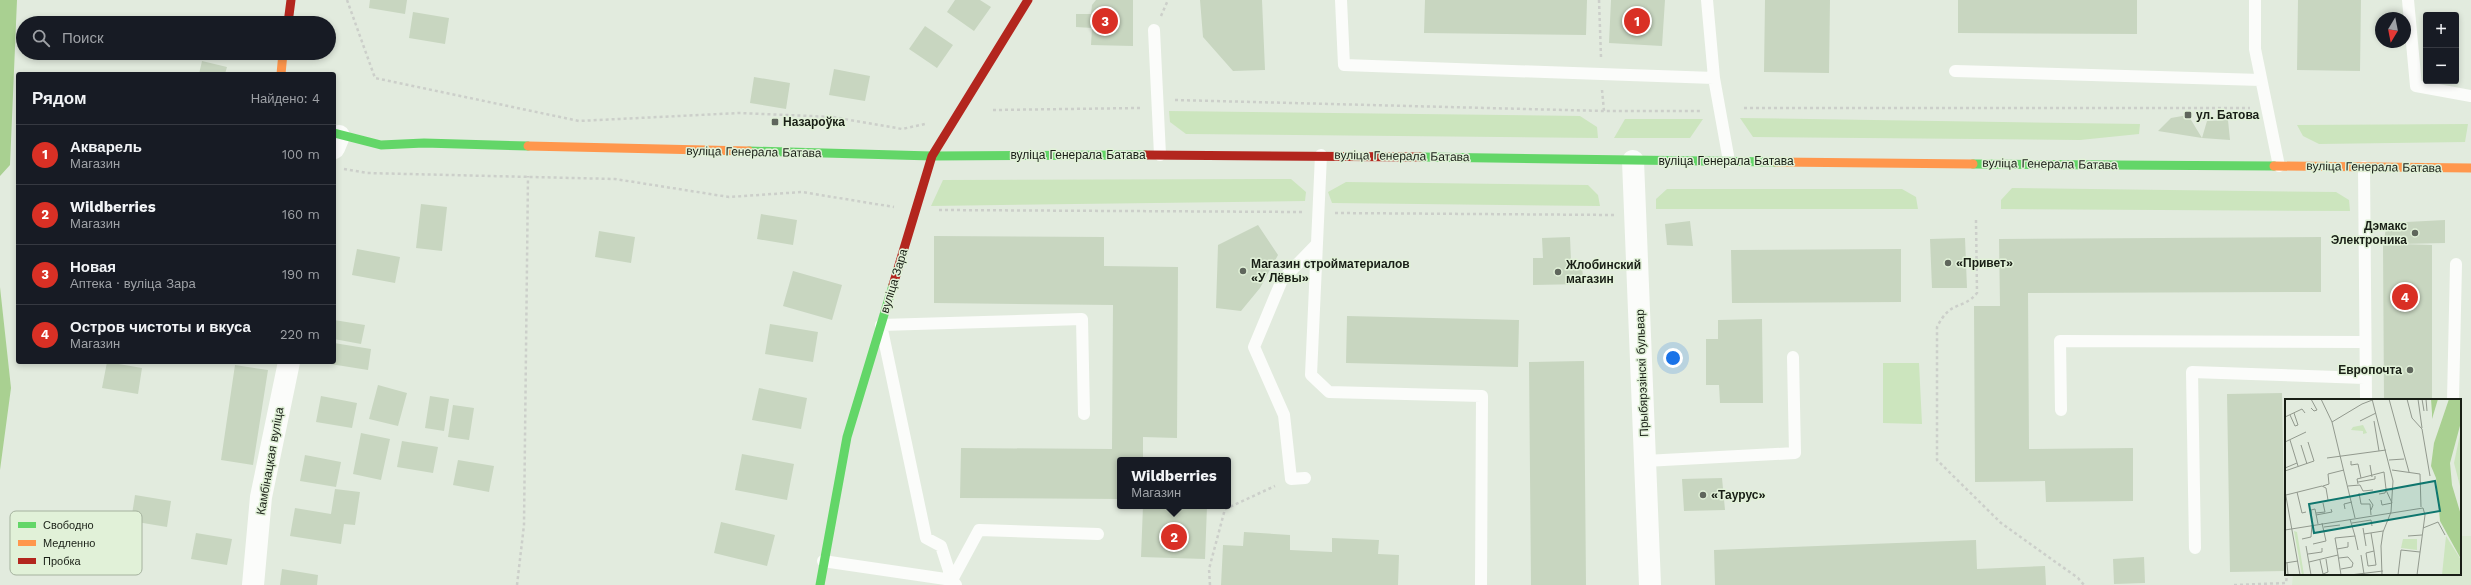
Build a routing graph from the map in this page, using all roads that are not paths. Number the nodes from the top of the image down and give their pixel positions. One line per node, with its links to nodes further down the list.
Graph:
1 (292, 0): 7 (street)
2 (1028, 0): 18 (street, вуліца Зара)
3 (1341, 0): 12 (lane)
4 (1707, 0): 12 (lane)
5 (2255, 0): 13 (lane)
6 (2408, 0): 14 (lane)
7 (289, 16)
8 (1154, 30): 16 (lane)
9 (282, 60): 11 (street)
10 (1955, 71): 13 (lane)
11 (281, 72)
12 (1714, 78): 19 (lane)
13 (2261, 80): 21 (lane)
14 (2471, 96)
15 (337, 146): 18 (street, вуліца Генерала Батава)
16 (1160, 155): 17 (street, вуліца Генерала Батава); 18 (street, вуліца Генерала Батава)
17 (1321, 155): 20 (street, вуліца Генерала Батава); 24 (lane)
18 (932, 156): 26 (street, вуліца Зара)
19 (1729, 160): 20 (street, вуліца Генерала Батава); 21 (street, вуліца Генерала Батава)
20 (1633, 161): 35 (street, Прыбярэзінскі бульвар)
21 (2279, 166): 22 (street, вуліца Генерала Батава)
22 (2364, 167): 23 (street, вуліца Генерала Батава); 27 (lane)
23 (2471, 168)
24 (1317, 244): 36 (lane); 43 (lane)
25 (2456, 264): 32 (lane)
26 (881, 325): 34 (lane); 39 (street, вуліца Зара); 40 (lane)
27 (2365, 342): 30 (lane); 33 (lane)
28 (1793, 357): 35 (lane)
29 (289, 364): 41 (street, Камбінацкая вуліца)
30 (2365, 378): 31 (lane); 38 (lane)
31 (2366, 399)
32 (2453, 399)
33 (2061, 410)
34 (1084, 414)
35 (1646, 461): 44 (street, Прыбярэзінскі бульвар)
36 (1305, 478)
37 (1098, 534): 40 (lane)
38 (2195, 548)
39 (823, 561): 40 (lane); 42 (street, вуліца Зара)
40 (954, 583)
41 (253, 585)
42 (820, 585)
43 (1481, 585)
44 (1650, 585)

